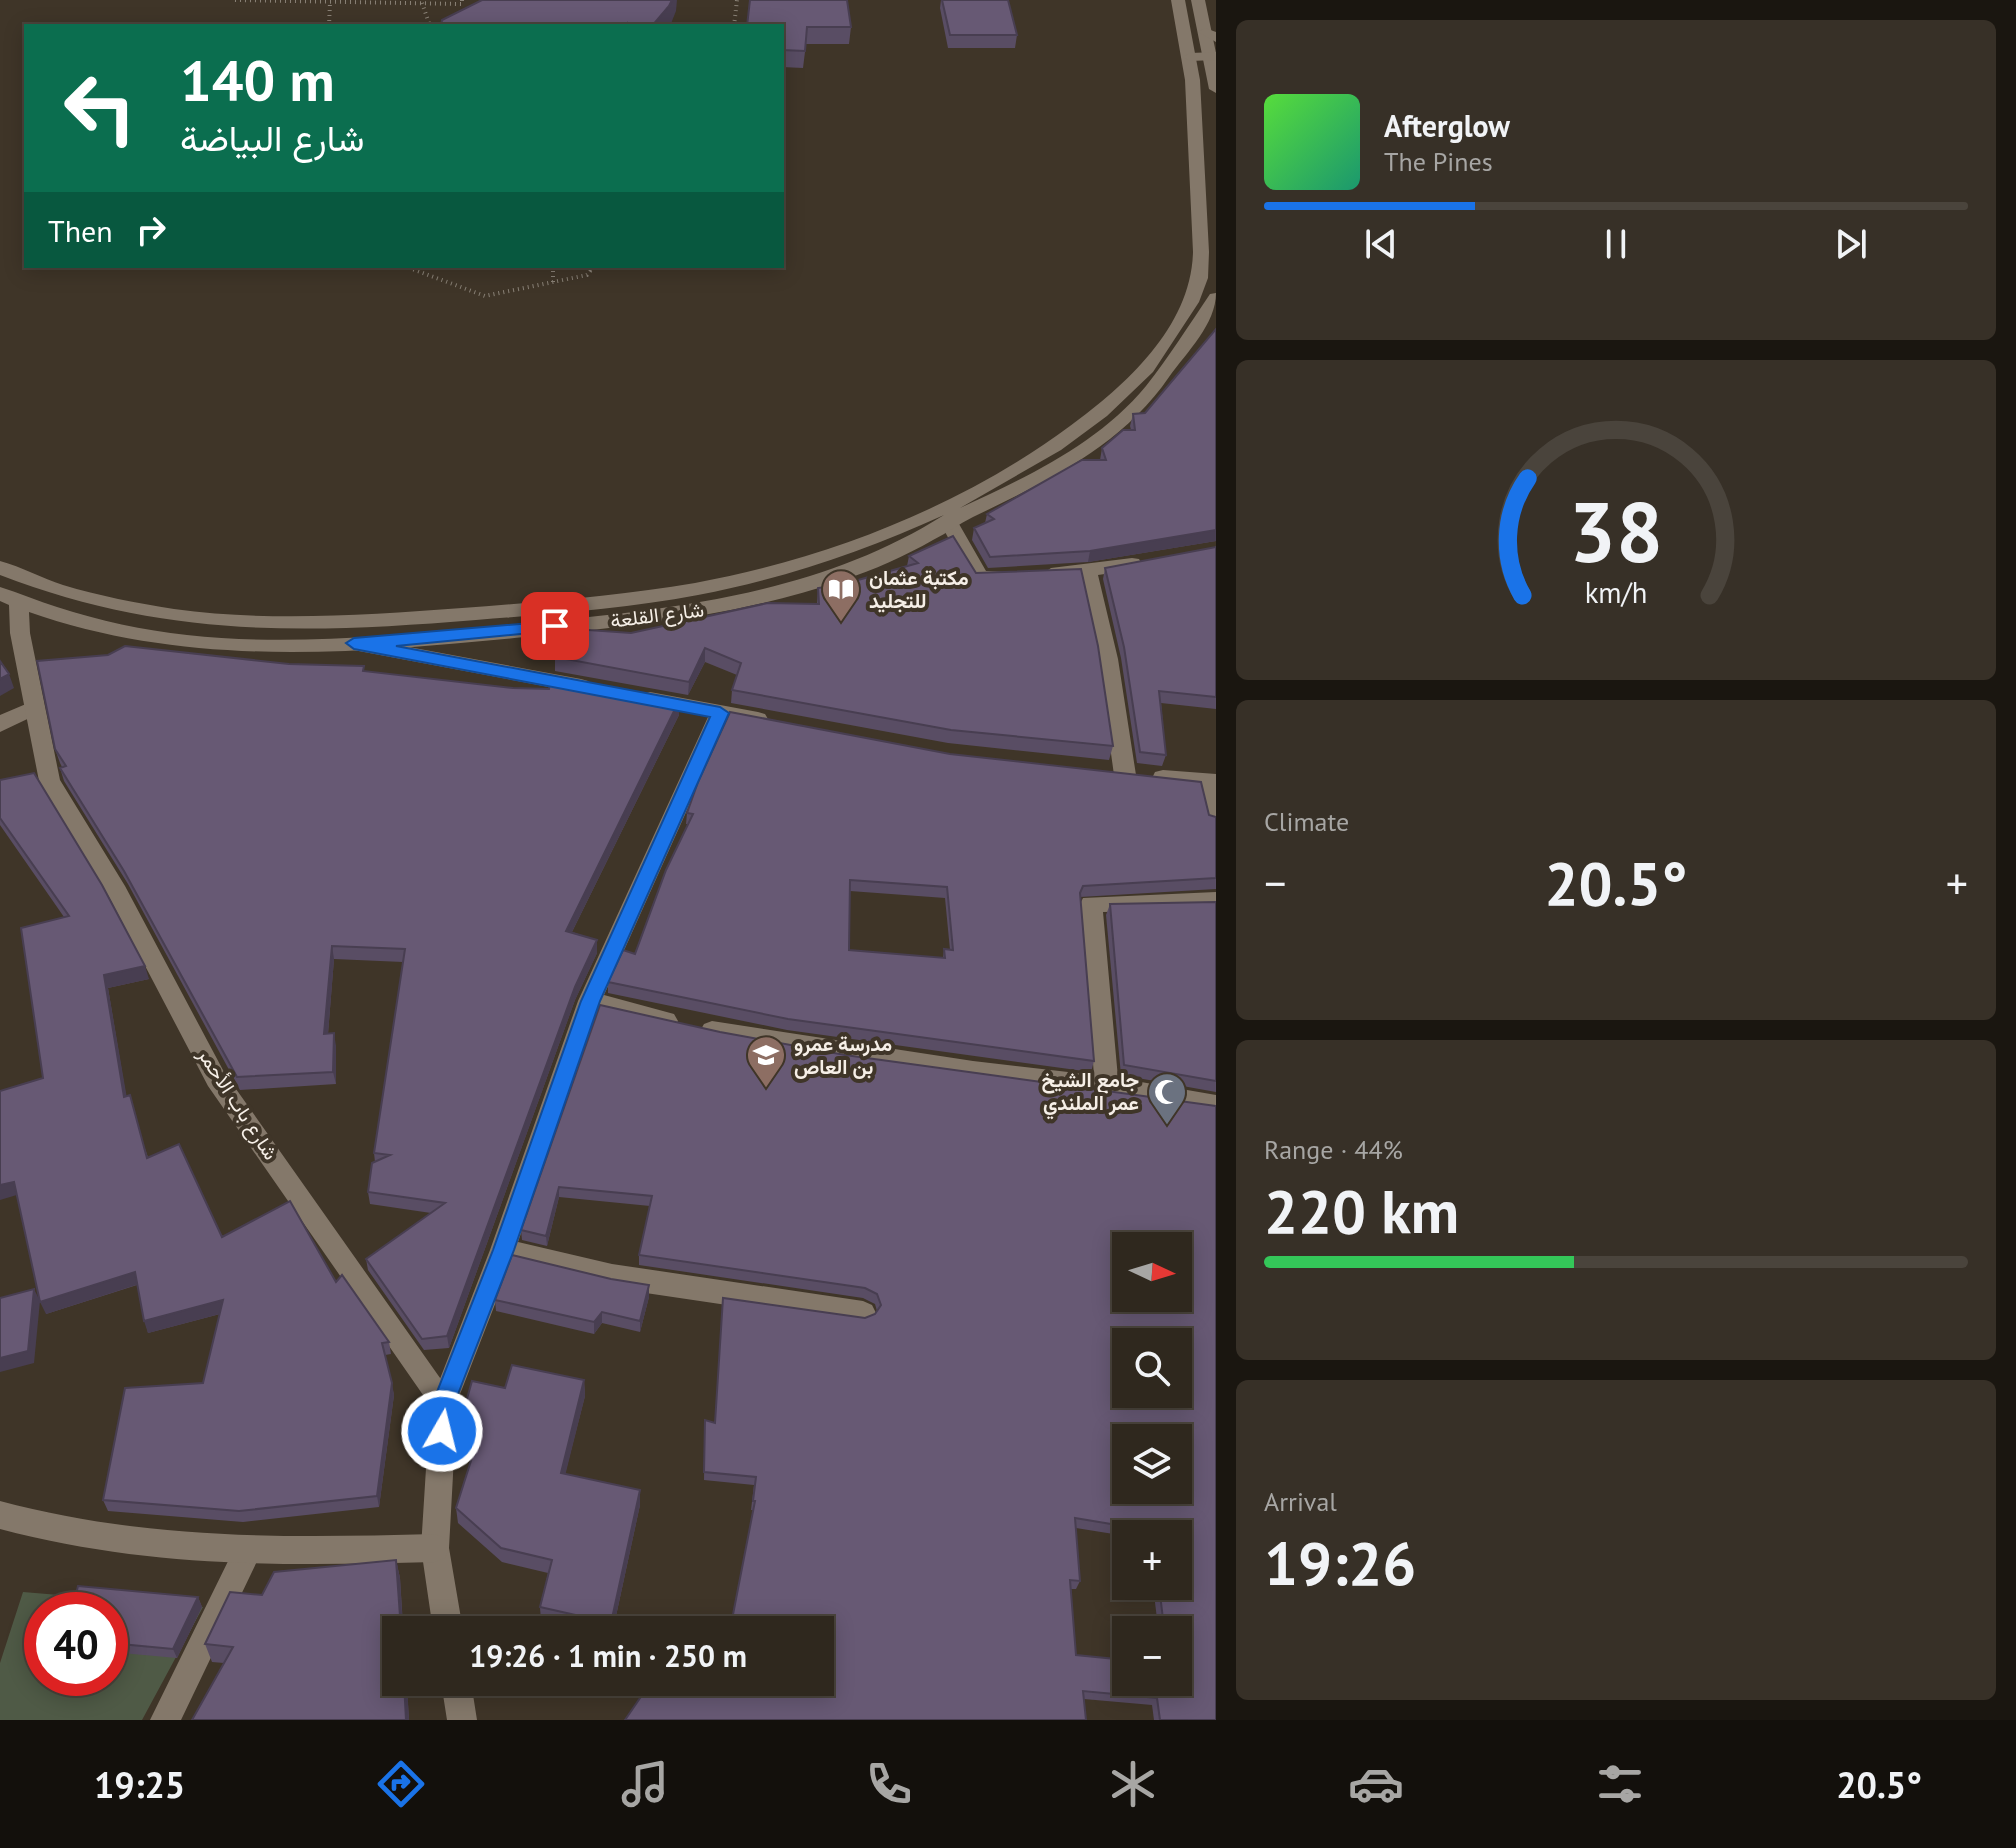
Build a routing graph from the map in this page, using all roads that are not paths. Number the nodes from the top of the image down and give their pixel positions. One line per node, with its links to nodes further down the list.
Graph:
1 (1178, 0): 5 (street)
2 (1198, 0): 3 (street)
3 (1210, 35): 4 (street)
4 (1214, 61): 5 (street); 6 (street)
5 (1191, 62): 10 (street)
6 (1216, 89)
7 (1216, 298): 8 (street, شارع القلعة)
8 (948, 521): 11 (street); 13 (street, شارع القلعة)
9 (1145, 562): 11 (street)
10 (0, 568)
11 (1088, 572): 20 (street)
12 (10, 598): 13 (street, شارع القلعة); 16 (street, شارع باب الأحمر)
13 (354, 643): 14 (street)
14 (598, 690)
15 (628, 695): 17 (street)
16 (33, 708): 18 (street); 28 (street, شارع باب الأحمر)
17 (720, 713): 19 (street); 23 (street)
18 (0, 724)
19 (781, 724)
20 (1212, 782): 21 (street)
21 (1216, 819)
22 (1216, 901): 24 (street)
23 (590, 1001): 24 (street); 26 (street)
24 (1107, 1087): 25 (street)
25 (1216, 1105)
26 (503, 1250): 27 (street); 28 (street)
27 (863, 1313)
28 (444, 1402): 30 (street)
29 (0, 1515): 31 (street)
30 (435, 1548): 31 (street); 32 (street)
31 (247, 1553): 34 (street)
32 (446, 1616)
33 (458, 1696): 35 (street)
34 (165, 1720)
35 (462, 1720)

